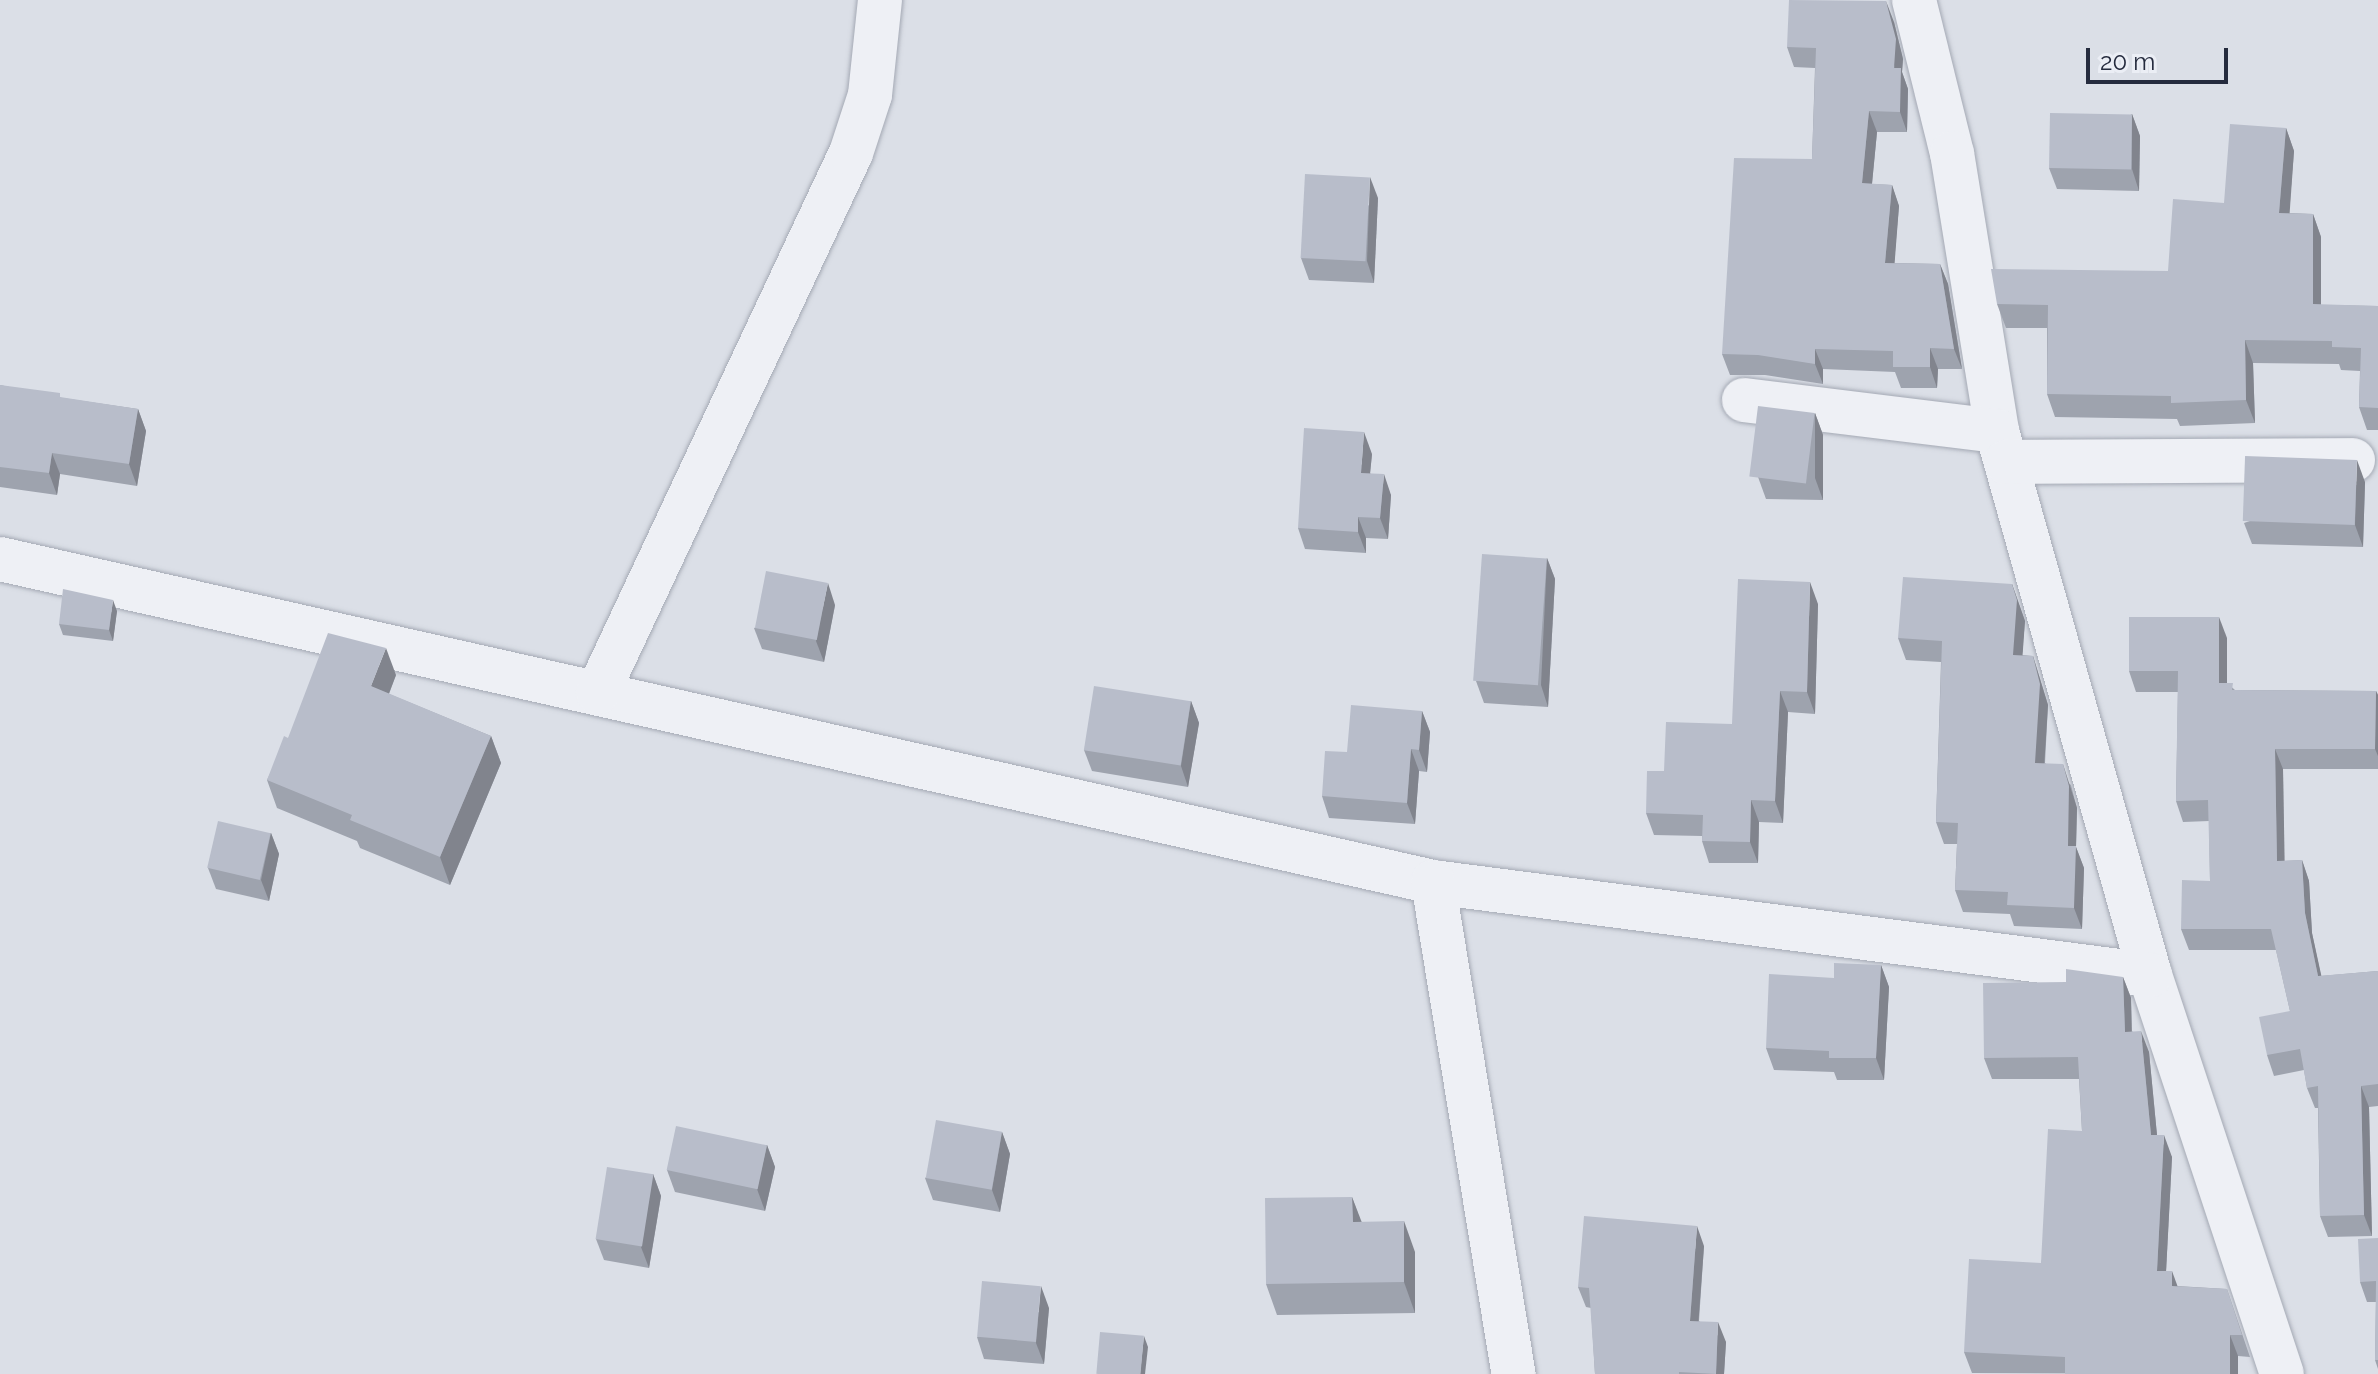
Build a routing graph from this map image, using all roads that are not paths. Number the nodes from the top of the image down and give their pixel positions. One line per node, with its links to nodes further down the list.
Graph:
1 (880, 0): 7 (street)
2 (1914, 0): 4 (street)
3 (1744, 400): 4 (street)
4 (2001, 446): 5 (street); 9 (street)
5 (2353, 460)
6 (0, 559): 7 (street)
7 (598, 692): 8 (street)
8 (1433, 882): 9 (street); 10 (street)
9 (2150, 975): 11 (street)
10 (1514, 1374)
11 (2282, 1374)

